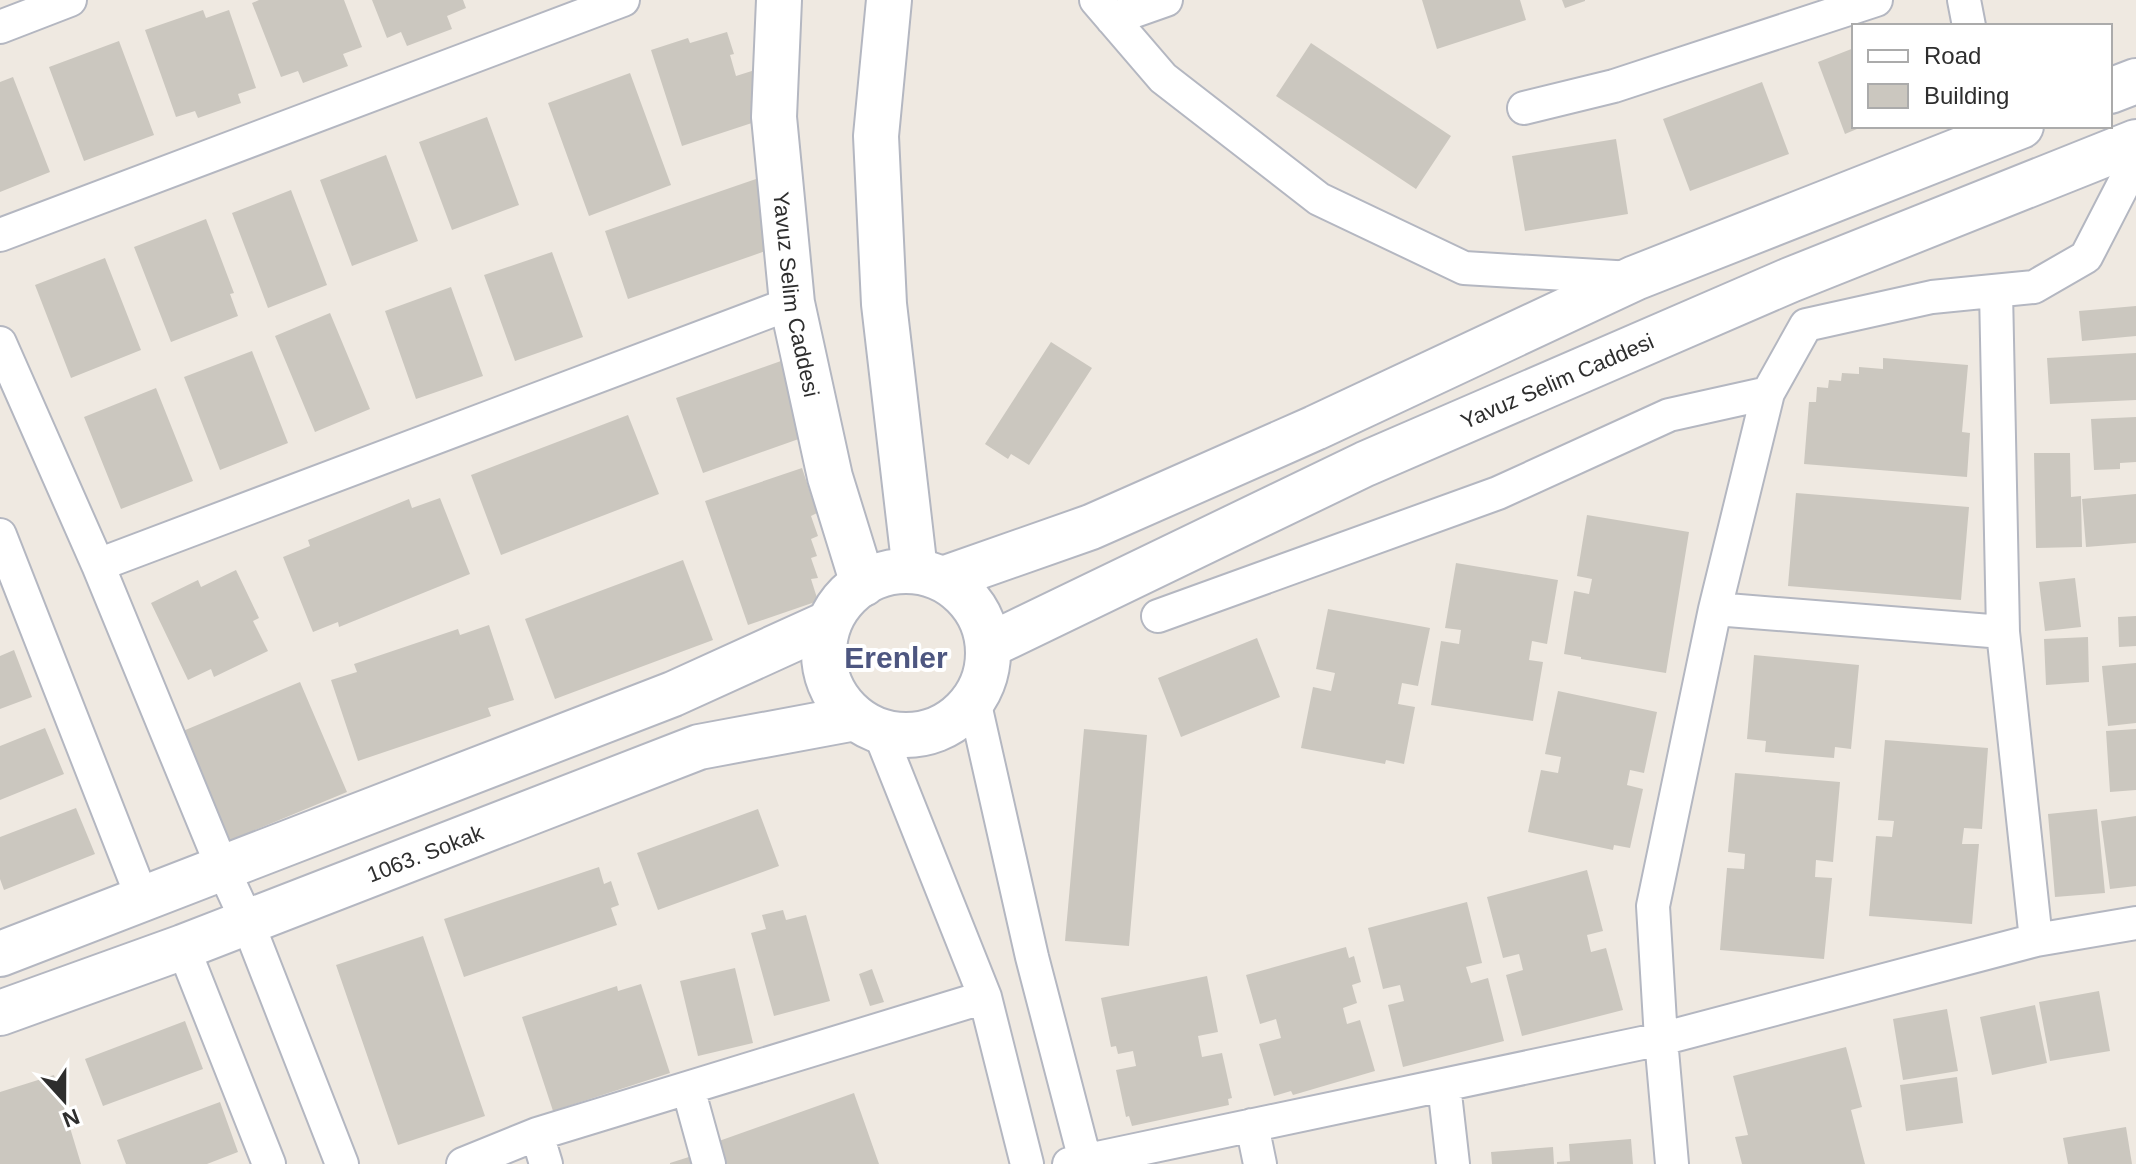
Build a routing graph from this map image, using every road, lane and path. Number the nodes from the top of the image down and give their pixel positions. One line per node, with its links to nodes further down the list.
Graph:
1 (70, 0): 10 (street)
2 (623, 0): 17 (street)
3 (779, 0): 20 (main road, Yavuz Selim Caddesi)
4 (889, 0): 25 (main road)
5 (1166, 0): 8 (street)
6 (1876, 0): 13 (street)
7 (1964, 0): 9 (street)
8 (1104, 9): 18 (street)
9 (1969, 24)
10 (0, 27)
11 (2136, 81): 12 (main road)
12 (2112, 90)
13 (1524, 108)
14 (2001, 130): 18 (main road)
15 (2136, 142): 31 (main road, Yavuz Selim Caddesi)
16 (2136, 160): 19 (street)
17 (0, 235)
18 (1635, 278): 25 (main road)
19 (1996, 291): 22 (street); 30 (street)
20 (792, 303): 24 (street); 26 (main road, Yavuz Selim Caddesi)
21 (0, 343): 24 (street)
22 (1768, 393): 27 (street); 28 (street)
23 (0, 535): 35 (street)
24 (98, 565): 34 (street)
25 (929, 575): 26 (main road); 31 (main road)
26 (863, 584): 29 (main road)
27 (1715, 609): 30 (street); 43 (street)
28 (1158, 616)
29 (829, 623): 33 (main road); 34 (main road)
30 (2003, 632): 38 (street)
31 (988, 646): 32 (main road)
32 (974, 700): 33 (main road); 48 (street)
33 (867, 724): 36 (main road, 1063. Sokak); 41 (street)
34 (223, 869): 35 (main road); 36 (street)
35 (143, 900): 40 (main road)
36 (247, 921): 39 (main road, 1063. Sokak); 50 (street)
37 (2136, 923): 38 (street)
38 (2036, 940): 43 (street)
39 (183, 947): 42 (main road, 1063. Sokak); 49 (street)
40 (0, 954)
41 (985, 997): 45 (street); 53 (street)
42 (0, 1013)
43 (1661, 1039): 44 (street); 56 (street)
44 (1444, 1085): 46 (street); 55 (street)
45 (688, 1088): 47 (street); 52 (street)
46 (1252, 1125): 48 (street); 54 (street)
47 (541, 1149): 51 (street)
48 (1080, 1163)
49 (269, 1164)
50 (342, 1164)
51 (463, 1164)
52 (709, 1164)
53 (1027, 1164)
54 (1260, 1164)
55 (1453, 1164)
56 (1672, 1164)

